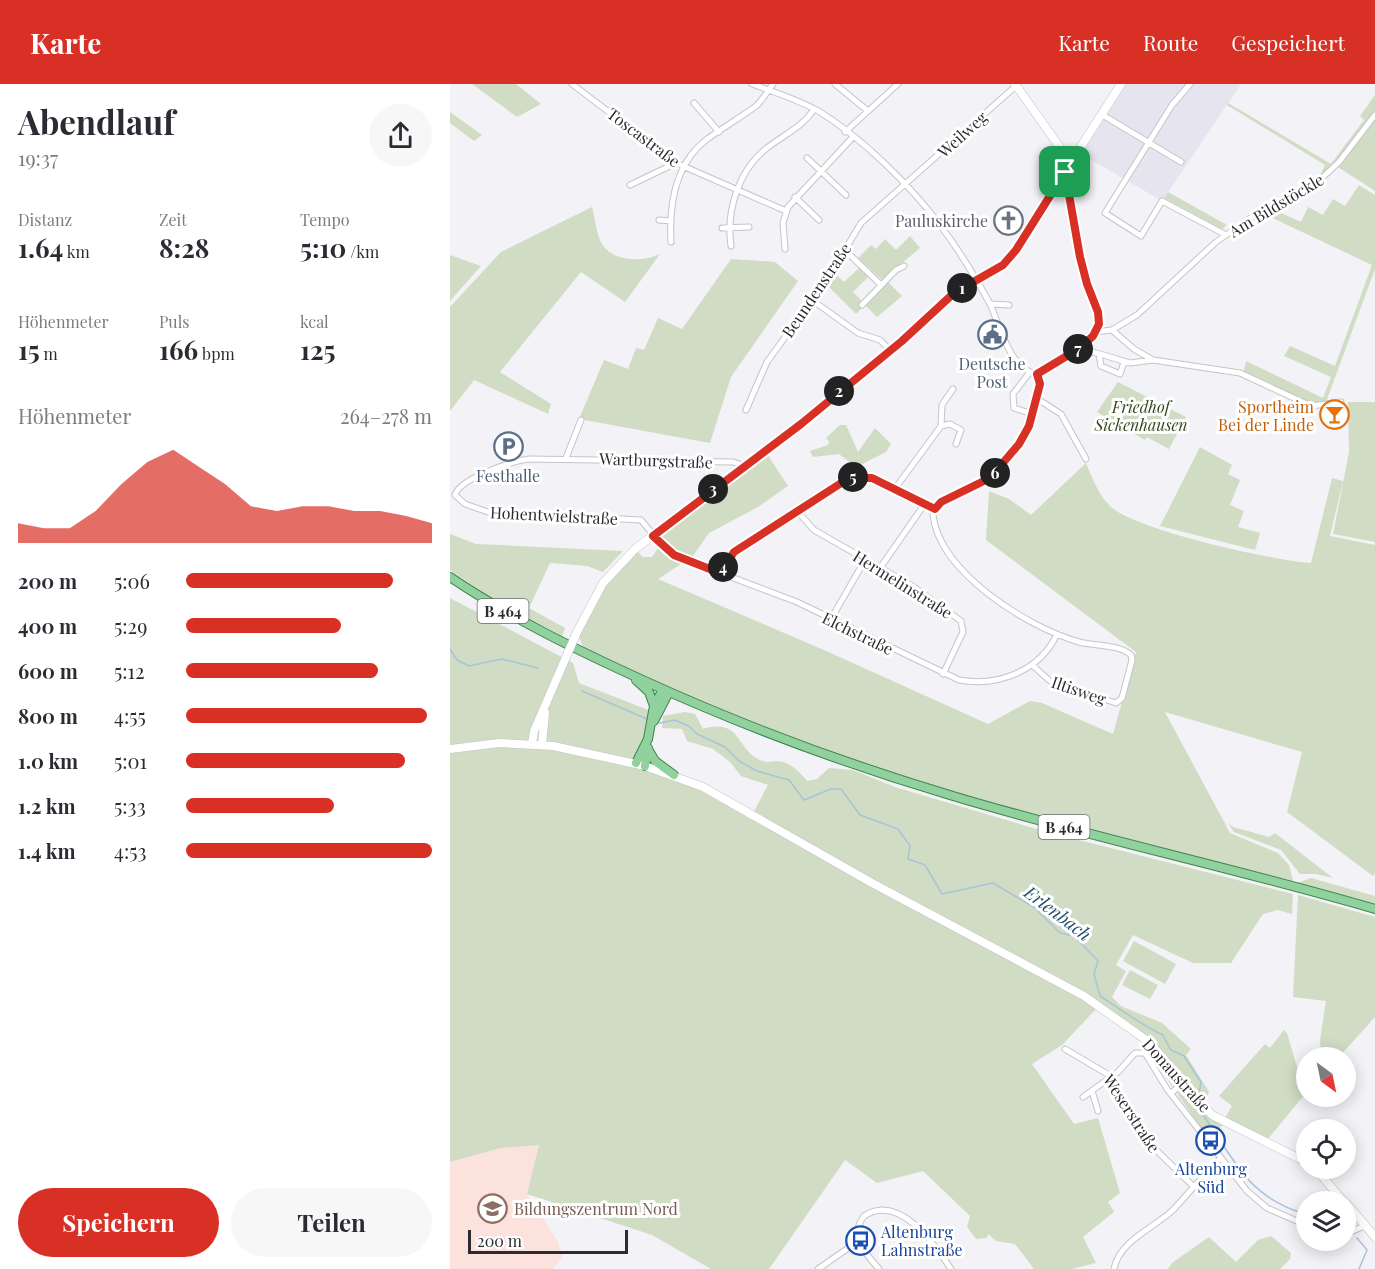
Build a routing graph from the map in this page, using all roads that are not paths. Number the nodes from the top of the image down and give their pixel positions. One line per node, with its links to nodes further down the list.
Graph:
1 (752, 84): 9 (street)
2 (773, 84): 9 (street)
3 (835, 84): 12 (street)
4 (898, 84): 12 (street)
5 (1121, 84): 13 (street)
6 (1190, 84): 18 (street)
7 (578, 85): 21 (street, Toscastraße)
8 (1016, 85): 22 (street); 26 (street, Weilweg)
9 (768, 90): 11 (street); 15 (street)
10 (694, 103): 15 (street)
11 (814, 109): 16 (street); 28 (street)
12 (868, 111): 16 (street)
13 (1101, 114): 18 (street); 22 (street)
14 (1375, 115): 38 (street, Am Bildstöckle)
15 (718, 132): 23 (street)
16 (845, 132): 17 (street)
17 (852, 138): 24 (street); 26 (street)
18 (1149, 142): 20 (street); 38 (street)
19 (807, 158): 24 (street)
20 (1181, 162)
21 (676, 163): 23 (street, Toscastraße); 27 (street)
22 (1071, 164): 25 (street)
23 (683, 167): 28 (street, Toscastraße); 34 (street)
24 (820, 171): 29 (street); 30 (street)
25 (1065, 172): 44 (street); 50 (street)
26 (905, 184): 42 (street, Beundenstraße); 44 (street)
27 (630, 185)
28 (737, 190): 31 (street, Toscastraße); 37 (street)
29 (846, 195)
30 (795, 197): 31 (street); 33 (street)
31 (786, 211): 41 (street)
32 (659, 220): 34 (street)
33 (819, 220)
34 (671, 221): 39 (street)
35 (749, 227): 37 (street)
36 (722, 228): 37 (street)
37 (729, 228): 40 (street)
38 (1226, 235): 51 (street, Am Bildstöckle)
39 (671, 242)
40 (732, 246)
41 (784, 249)
42 (845, 250): 45 (street); 46 (street, Beundenstraße)
43 (904, 266): 45 (street)
44 (976, 282): 47 (street); 53 (street)
45 (881, 285): 48 (street)
46 (812, 300): 53 (street); 62 (street, Beundenstraße)
47 (990, 304): 49 (street); 57 (street)
48 (862, 305)
49 (1009, 305)
50 (1097, 330): 51 (street); 52 (street)
51 (1112, 330): 55 (street)
52 (1080, 348): 54 (street); 58 (street)
53 (890, 350): 69 (street)
54 (1099, 354): 56 (street); 56 (street)
55 (1153, 360): 56 (street); 61 (street)
56 (1124, 362)
57 (1030, 372): 58 (street); 63 (street)
58 (1037, 374): 60 (street)
59 (952, 389): 65 (street)
60 (1036, 398): 63 (street); 68 (street)
61 (1341, 402)
62 (746, 410)
63 (1032, 414): 73 (street)
64 (581, 420): 67 (street)
65 (941, 426): 66 (street); 70 (street)
66 (956, 444)
67 (566, 458): 69 (street, Wartburgstraße); 71 (street, Wartburgstraße)
68 (1086, 459)
69 (745, 466): 75 (street)
70 (894, 490): 72 (street); 74 (street)
71 (455, 493): 75 (street, Hohentwielstraße)
72 (924, 505): 73 (street); 77 (street)
73 (935, 509): 81 (street)
74 (798, 512): 76 (street, Hermelinstraße); 78 (street)
75 (653, 536): 78 (street, Elchstraße); 87 (street, bridge)
76 (865, 560): 77 (street, Hermelinstraße); 80 (street)
77 (880, 568): 84 (street, Hermelinstraße)
78 (720, 573): 80 (street, Elchstraße)
79 (450, 578): 83 (main road, B 464)
80 (831, 619): 84 (street, Elchstraße)
81 (1057, 634): 82 (street, Elchstraße); 82 (street, Iltisweg)
82 (1032, 665): 84 (street, Elchstraße)
83 (626, 673): 85 (main road, B 464); 86 (main road)
84 (943, 674)
85 (666, 691): 86 (main road); 95 (main road, B 464)
86 (658, 708): 88 (main road)
87 (546, 709): 89 (street); 90 (street)
88 (648, 739): 92 (main road); 93 (main road)
89 (532, 744): 90 (street, Donaustraße); 91 (street, Donaustraße)
90 (542, 744): 93 (street, Donaustraße)
91 (450, 749)
92 (648, 749): 93 (main road); 94 (main road)
93 (640, 764): 94 (street, Donaustraße)
94 (674, 775): 98 (street, Donaustraße)
95 (1375, 909)
96 (1065, 1049): 97 (street, Weserstraße)
97 (1111, 1078): 99 (street); 100 (street); 106 (street, Weserstraße)
98 (1184, 1083): 100 (street); 103 (street, Donaustraße)
99 (1092, 1091): 101 (street); 102 (street)
100 (1171, 1093): 104 (street)
101 (1083, 1097)
102 (1098, 1111)
103 (1296, 1157)
104 (1221, 1158): 106 (street); 109 (street)
105 (1325, 1179): 107 (street)
106 (1193, 1186): 117 (street)
107 (1335, 1191)
108 (1356, 1216): 110 (street)
109 (1296, 1220)
110 (1364, 1226): 111 (street); 112 (street)
111 (1356, 1230)
112 (1375, 1237)
113 (857, 1242): 114 (street); 115 (street); 116 (street)
114 (818, 1269)
115 (879, 1269)
116 (951, 1269)
117 (1114, 1269)

